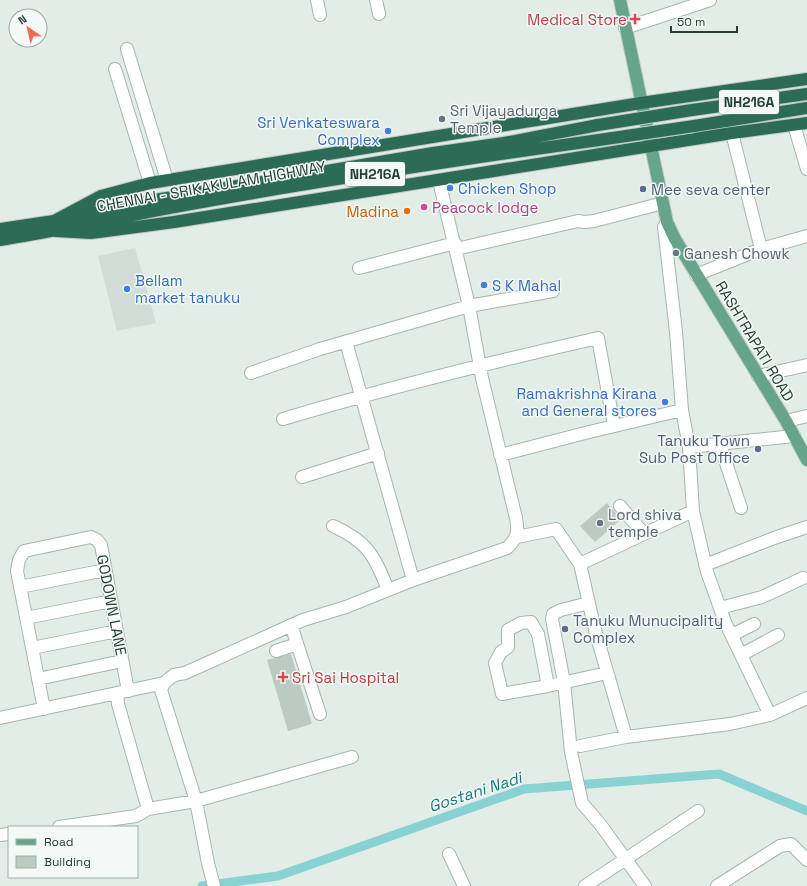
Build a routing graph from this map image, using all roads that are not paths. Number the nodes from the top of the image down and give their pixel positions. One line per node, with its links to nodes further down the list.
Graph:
1 (317, 0): 6 (street)
2 (376, 0): 5 (street)
3 (620, 0): 7 (main road, RASHTRAPATI ROAD)
4 (710, 0): 7 (street)
5 (379, 14)
6 (320, 15)
7 (625, 28): 12 (main road, RASHTRAPATI ROAD)
8 (127, 49): 19 (street)
9 (115, 69): 21 (street)
10 (807, 79): 12 (highway)
11 (807, 94): 24 (highway, NH216A, bridge)
12 (641, 103): 17 (main road, RASHTRAPATI ROAD); 19 (highway)
13 (807, 108): 24 (highway, CHENNAI - SRIKAKULAM HIGHWAY / NH216A, bridge)
14 (807, 123): 15 (highway)
15 (794, 125): 16 (highway); 18 (street)
16 (732, 133): 17 (highway); 29 (street)
17 (651, 146): 20 (highway); 22 (main road, RASHTRAPATI ROAD)
18 (807, 169)
19 (167, 180): 21 (highway)
20 (439, 181): 24 (highway); 28 (street)
21 (150, 183): 24 (highway)
22 (663, 203): 23 (main road, RASHTRAPATI ROAD); 28 (street)
23 (667, 222): 31 (main road, RASHTRAPATI ROAD); 40 (street)
24 (55, 226): 25 (highway, NH216A); 27 (highway, CHENNAI - SRIKAKULAM HIGHWAY / NH216A)
25 (0, 229)
26 (807, 236): 29 (street)
27 (0, 240)
28 (455, 246): 30 (street); 33 (street)
29 (761, 249): 31 (street)
30 (360, 268)
31 (696, 275): 38 (main road, RASHTRAPATI ROAD)
32 (553, 291): 33 (street)
33 (469, 306): 34 (street); 35 (street)
34 (346, 342): 37 (street); 39 (street)
35 (480, 365): 39 (street); 44 (street); 49 (street)
36 (807, 365): 38 (street)
37 (251, 373)
38 (758, 376): 43 (main road, RASHTRAPATI ROAD)
39 (362, 396): 42 (street); 48 (street)
40 (682, 410): 44 (street); 47 (street)
41 (807, 416): 43 (street)
42 (283, 419)
43 (786, 421): 45 (main road, RASHTRAPATI ROAD)
44 (614, 426): 49 (street)
45 (794, 436): 46 (street); 50 (main road, RASHTRAPATI ROAD)
46 (720, 445): 47 (street); 53 (street)
47 (689, 447): 54 (street)
48 (378, 453): 51 (street); 63 (street)
49 (500, 455): 58 (street)
50 (807, 460)
51 (302, 477)
52 (620, 506): 57 (street)
53 (741, 508)
54 (693, 511): 57 (street); 60 (street)
55 (333, 526): 65 (street)
56 (807, 527): 60 (street)
57 (644, 534): 59 (street)
58 (517, 537): 59 (street); 63 (street)
59 (580, 564): 67 (street)
60 (705, 565): 68 (street)
61 (105, 570): 64 (street); 64 (street, GODOWN LANE); 66 (street, GODOWN LANE)
62 (803, 578): 68 (street)
63 (413, 580): 65 (street)
64 (20, 587): 69 (street, GODOWN LANE)
65 (388, 590): 71 (street)
66 (111, 601): 69 (street); 72 (street, GODOWN LANE)
67 (589, 603): 80 (street); 82 (street)
68 (720, 608): 74 (street)
69 (26, 618): 77 (street, GODOWN LANE)
70 (754, 624): 74 (street)
71 (291, 625): 73 (street); 76 (street)
72 (117, 631): 77 (street); 79 (street, GODOWN LANE)
73 (278, 631): 76 (street); 83 (street)
74 (732, 635): 78 (street)
75 (778, 635): 78 (street)
76 (297, 644): 88 (street)
77 (32, 648): 81 (street, GODOWN LANE)
78 (741, 655): 89 (street)
79 (122, 661): 81 (street); 85 (street, GODOWN LANE)
80 (607, 673): 82 (street); 91 (street)
81 (38, 679): 87 (street, GODOWN LANE)
82 (564, 682): 84 (street); 92 (street)
83 (164, 683): 85 (street); 94 (street)
84 (548, 686): 84 (street)
85 (123, 692): 87 (street); 95 (street, GODOWN LANE)
86 (807, 698): 89 (street)
87 (44, 709): 90 (street)
88 (320, 714)
89 (770, 715): 91 (street)
90 (0, 718)
91 (626, 737): 92 (street)
92 (576, 749): 99 (street)
93 (352, 756): 94 (street)
94 (196, 801): 95 (street); 101 (street)
95 (148, 809): 97 (street)
96 (698, 811): 99 (street)
97 (66, 826)
98 (449, 854): 102 (street)
99 (626, 860): 103 (street); 104 (street)
100 (807, 860): 105 (street)
101 (214, 886)
102 (464, 886)
103 (585, 886)
104 (644, 886)
105 (717, 886)

